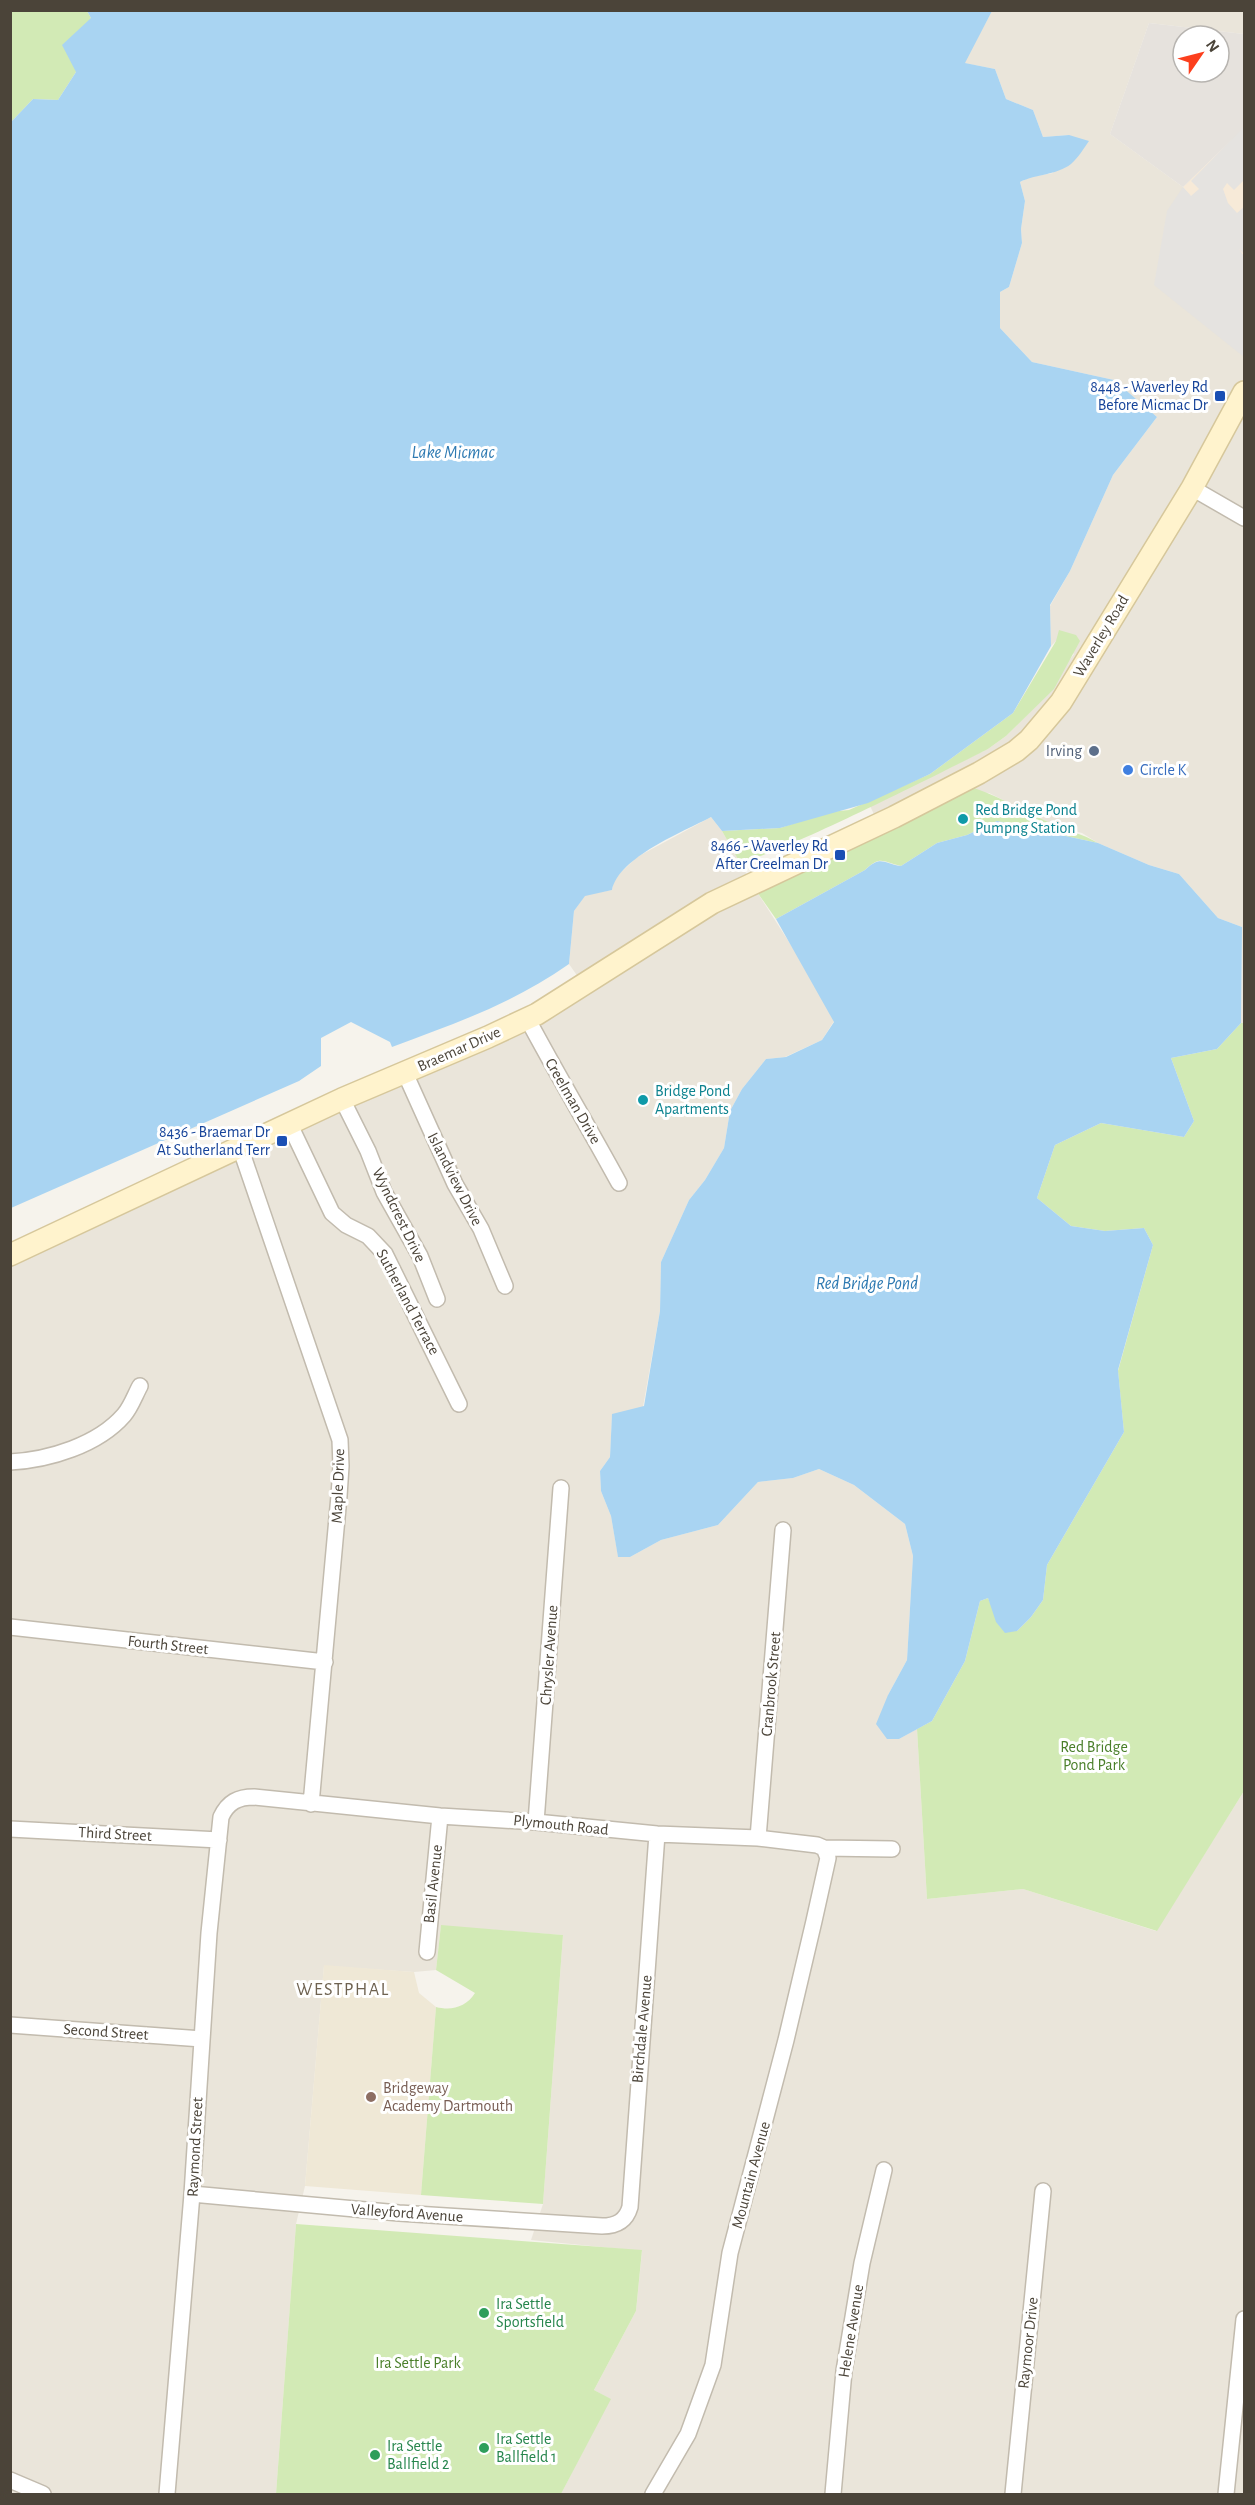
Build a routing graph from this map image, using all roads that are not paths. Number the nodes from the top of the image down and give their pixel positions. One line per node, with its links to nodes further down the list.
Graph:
1 (1245, 392): 2 (main road, Waverley Road)
2 (1192, 488): 3 (street); 4 (main road, Waverley Road)
3 (1245, 518)
4 (894, 817): 5 (main road, Braemar Drive)
5 (527, 1018): 6 (main road, Braemar Drive); 10 (street, Creelman Drive)
6 (405, 1073): 7 (main road, Braemar Drive); 12 (street, Islandview Drive)
7 (342, 1099): 8 (main road, Braemar Drive); 13 (street, Wyndcrest Drive)
8 (289, 1123): 9 (main road, Braemar Drive); 15 (street, Sutherland Terrace)
9 (240, 1147): 11 (main road, Braemar Drive); 20 (street, Maple Drive)
10 (619, 1183)
11 (10, 1255)
12 (505, 1286)
13 (437, 1299)
14 (140, 1386): 16 (street)
15 (459, 1404)
16 (10, 1462)
17 (561, 1488): 24 (street, Chrysler Avenue)
18 (783, 1530): 27 (street, Cranbrook Street)
19 (10, 1628): 20 (street, Fourth Street)
20 (326, 1662): 22 (street, Maple Drive)
21 (231, 1803): 22 (street, Plymouth Road); 28 (street, Raymond Street)
22 (311, 1804): 23 (street, Plymouth Road)
23 (440, 1816): 24 (street, Plymouth Road); 31 (street, Basil Avenue)
24 (536, 1822): 26 (street, Plymouth Road)
25 (10, 1829): 28 (street, Third Street)
26 (657, 1834): 27 (street, Plymouth Road); 37 (street, Birchdale Avenue)
27 (758, 1838): 29 (street, Plymouth Road)
28 (219, 1840): 33 (street, Raymond Street)
29 (824, 1848): 30 (street, Plymouth Road); 43 (street, Mountain Avenue)
30 (892, 1849)
31 (426, 1952)
32 (10, 2025): 33 (street, Second Street)
33 (202, 2039): 36 (street, Raymond Street)
34 (884, 2170): 44 (street, Helene Avenue)
35 (1043, 2191): 45 (street, Raymoor Drive)
36 (192, 2194): 37 (street, Valleyford Avenue); 42 (street, Raymond Street)
37 (622, 2221)
38 (1245, 2319): 39 (street)
39 (1239, 2432): 46 (street)
40 (10, 2480): 41 (street)
41 (43, 2494)
42 (167, 2494)
43 (653, 2494)
44 (833, 2494)
45 (1013, 2494)
46 (1226, 2494)

